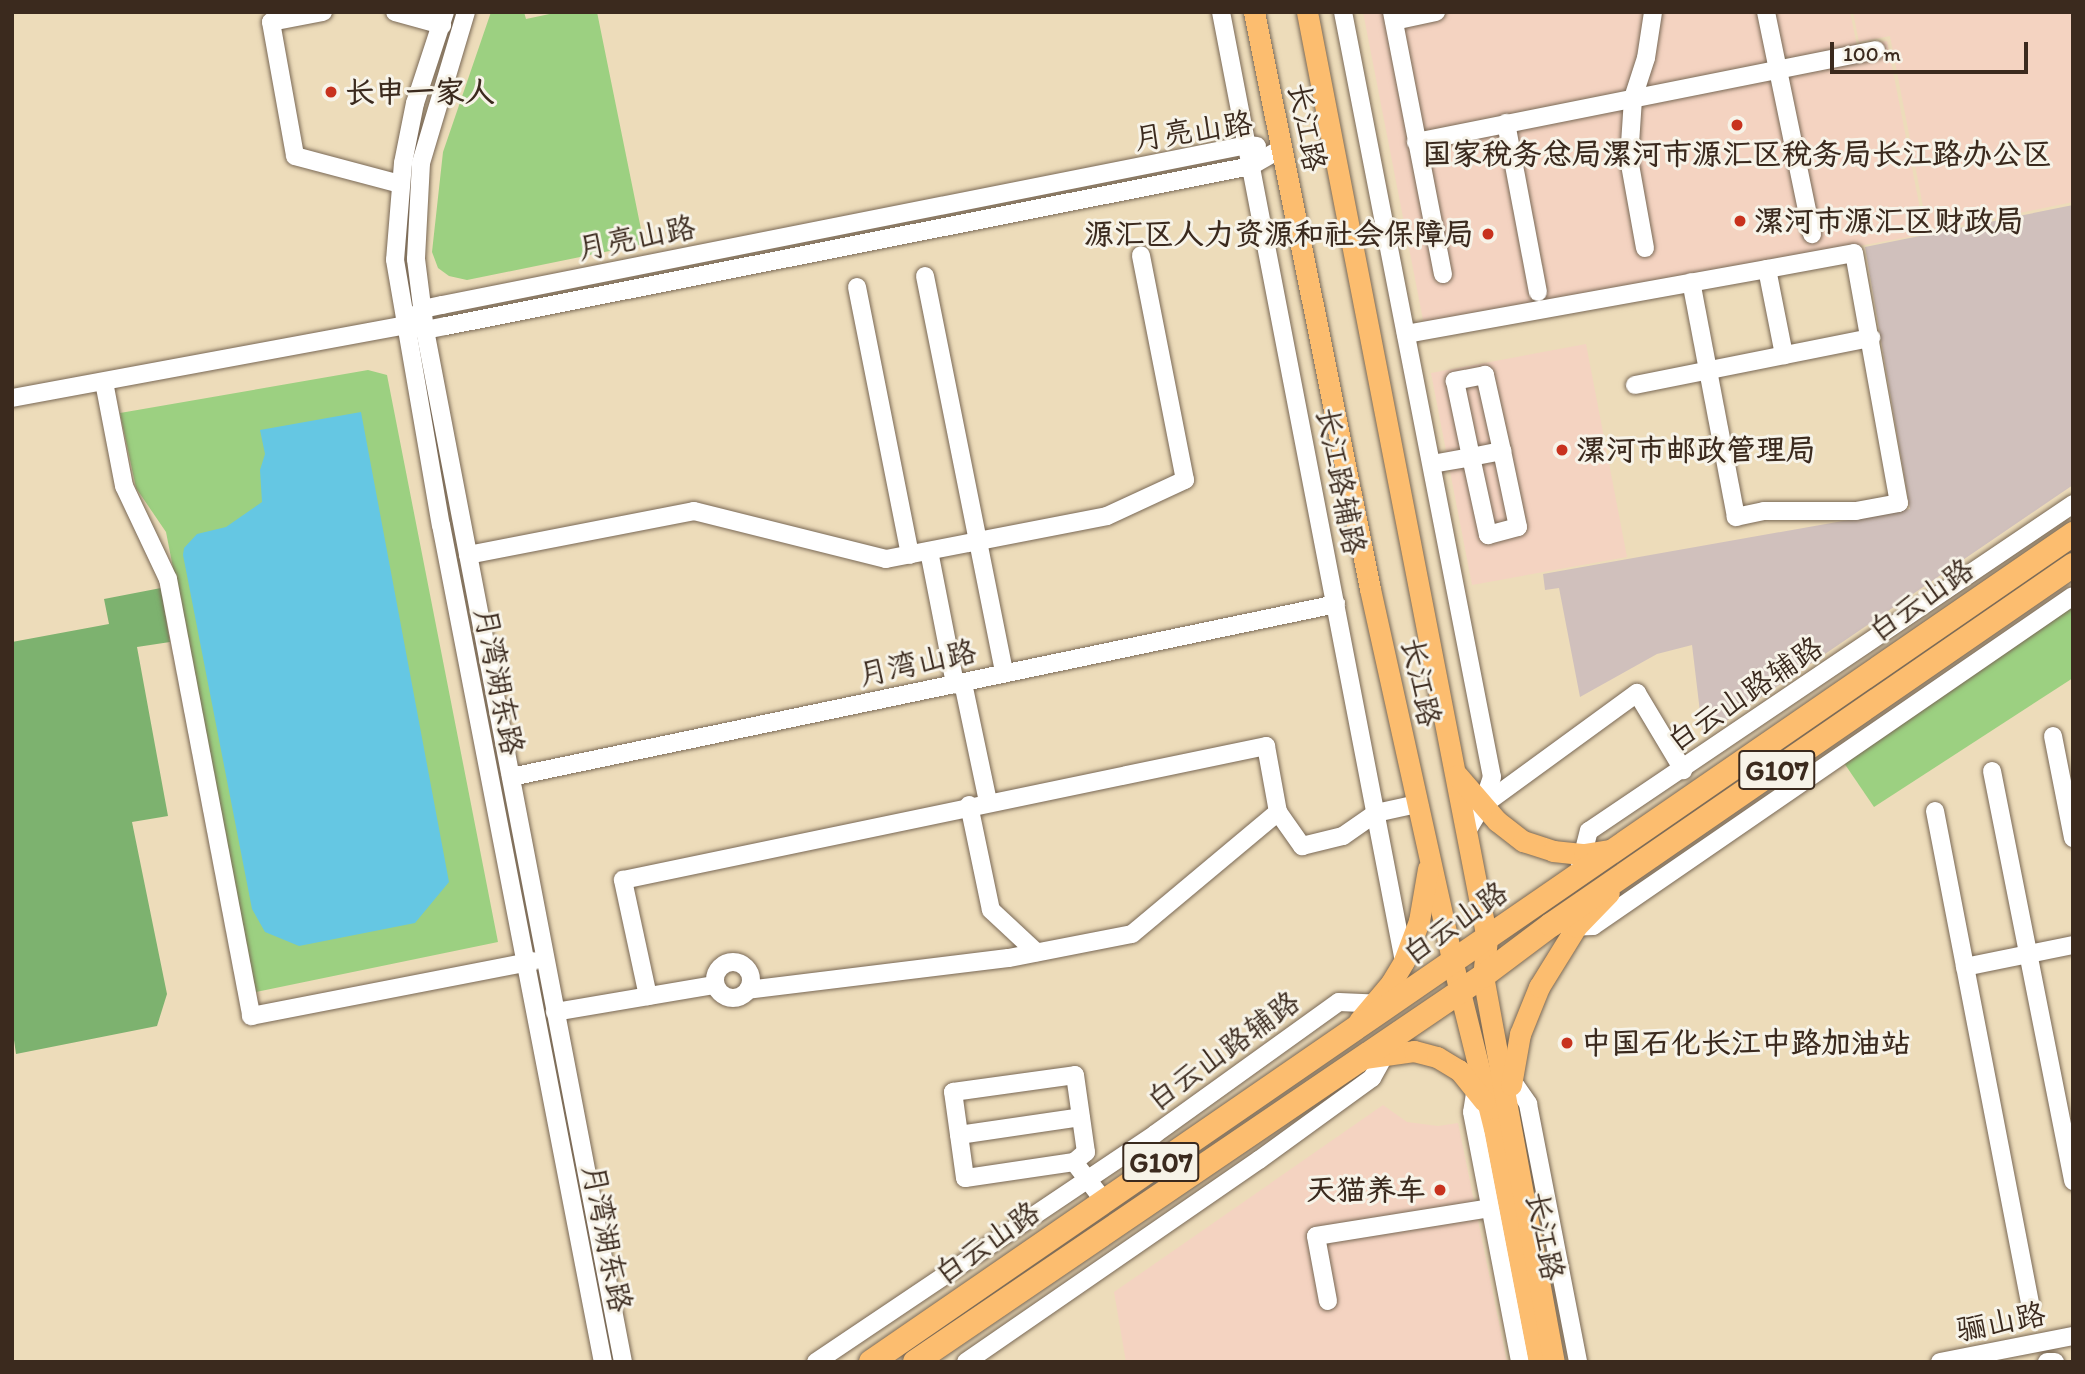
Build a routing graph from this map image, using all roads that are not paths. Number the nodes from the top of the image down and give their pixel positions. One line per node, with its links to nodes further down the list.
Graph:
1 (323, 12): 21 (street)
2 (395, 12): 12 (street)
3 (466, 12): 31 (street, 月湾湖东路)
4 (1221, 12): 18 (street, 长江路辅路)
5 (1254, 12): 19 (main road, 长江路)
6 (1307, 12): 58 (main road, 长江路)
7 (1343, 12): 34 (street)
8 (1436, 12): 11 (street)
9 (1766, 12): 14 (street)
10 (1653, 15): 15 (street)
11 (1393, 16): 17 (street)
12 (444, 18): 21 (street, 月湾湖东路)
13 (1876, 50): 14 (street)
14 (1778, 70): 15 (street); 22 (street)
15 (1633, 98): 16 (street); 23 (street)
16 (1507, 123): 17 (street); 30 (street)
17 (1416, 142): 26 (street)
18 (1247, 145): 19 (street, 月亮山路); 20 (street, 长江路辅路); 31 (street, 月亮山路)
19 (1280, 149): 20 (street, 月亮山路); 61 (main road, 长江路)
20 (1251, 166): 33 (street, 月亮山路); 52 (street, 长江路辅路)
21 (400, 184): 32 (street, 月湾湖东路)
22 (1812, 234)
23 (1645, 248)
24 (1141, 255): 46 (street)
25 (1767, 269): 28 (street); 35 (street); 36 (street)
26 (1443, 274)
27 (925, 276): 46 (street)
28 (1691, 282): 34 (street); 37 (street)
29 (857, 287): 49 (street)
30 (1538, 292)
31 (423, 309): 32 (street, 月亮山路); 33 (street, 月湾湖东路)
32 (404, 325): 33 (street, 月亮山路); 38 (street, 月亮山路); 80 (street, 月湾湖东路)
33 (425, 330): 48 (street, 月湾湖东路)
34 (1406, 334): 43 (street)
35 (1871, 338): 36 (street); 37 (street)
36 (1784, 355): 37 (street)
37 (1708, 370): 39 (street)
38 (104, 382): 40 (street, 月亮山路); 80 (street)
39 (1635, 385)
40 (12, 398)
41 (1502, 451): 42 (street); 42 (street); 42 (street)
42 (1471, 457): 43 (street)
43 (1432, 464): 63 (street)
44 (2073, 504): 56 (street, 白云山路辅路)
45 (2073, 534): 70 (highway, 白云山路 / G107)
46 (978, 541): 47 (street); 53 (street)
47 (929, 551): 49 (street); 54 (street)
48 (468, 555): 49 (street); 59 (street, 月湾湖东路)
49 (910, 555)
50 (2073, 565): 71 (highway, 白云山路 / G107)
51 (2073, 596): 73 (street)
52 (1336, 604): 53 (street, 月湾山路); 66 (street, 长江路辅路)
53 (1004, 673): 54 (street, 月湾山路)
54 (959, 683): 59 (street, 月湾山路); 60 (street)
55 (2053, 736): 68 (street)
56 (1683, 770): 63 (street); 70 (street, 白云山路辅路)
57 (1992, 771): 77 (street)
58 (1454, 772): 63 (main road); 67 (main road, 长江路)
59 (510, 778): 78 (street, 月湾湖东路)
60 (988, 802): 62 (street); 65 (street)
61 (1417, 804): 66 (street); 69 (main road, 长江路)
62 (969, 805): 76 (street); 87 (street)
63 (1482, 806): 67 (street); 70 (main road)
64 (1935, 811): 82 (street)
65 (1278, 812): 66 (street); 76 (street)
66 (1376, 813): 79 (street, 长江路辅路)
67 (1467, 831): 74 (main road, 长江路)
68 (2073, 838)
69 (1430, 860): 79 (main road); 81 (main road, 长江路)
70 (1581, 864): 74 (highway, 白云山路 / G107)
71 (1628, 873): 72 (highway, 白云山路 / G107); 73 (main road)
72 (1551, 925): 73 (street); 83 (highway, 白云山路 / G107)
73 (1576, 927): 91 (main road)
74 (1487, 939): 81 (highway, 白云山路 / G107); 83 (main road, 长江路)
75 (2073, 946): 77 (street)
76 (1036, 953): 86 (street)
77 (2028, 954): 82 (street); 97 (street)
78 (545, 959): 80 (street); 89 (street, 月湾湖东路)
79 (1404, 961): 88 (main road)
80 (524, 963): 103 (street, 月湾湖东路)
81 (1453, 964): 83 (main road); 85 (main road, 长江路); 88 (highway, 白云山路 / G107)
82 (1965, 967): 101 (street)
83 (1483, 976): 85 (highway, 白云山路 / G107); 91 (main road, 长江路)
84 (715, 985): 86 (street); 86 (street); 87 (street)
85 (1460, 989): 90 (highway, 白云山路 / G107); 92 (main road, 长江路)
86 (748, 990)
87 (649, 996): 89 (street)
88 (1382, 1004): 96 (street, 白云山路辅路); 98 (highway, 白云山路 / G107)
89 (555, 1012): 104 (street, 月湾湖东路)
90 (1374, 1056): 92 (main road); 107 (highway, 白云山路 / G107); 108 (street)
91 (1507, 1073): 92 (main road); 112 (street)
92 (1487, 1092): 99 (street); 110 (main road, 长江路); 111 (main road, 长江路)
93 (1081, 1117): 94 (street); 94 (street); 95 (street)
94 (959, 1135): 95 (street)
95 (1074, 1162): 96 (street)
96 (1087, 1179): 98 (street); 105 (street, 白云山路辅路)
97 (2073, 1181)
98 (1104, 1201): 106 (highway, 白云山路 / G107)
99 (1490, 1208): 100 (street); 109 (street)
100 (1328, 1301)
101 (2029, 1303)
102 (2073, 1336): 113 (street, 骊山路)
103 (603, 1362)
104 (623, 1362)
105 (816, 1362)
106 (872, 1362)
107 (915, 1362)
108 (966, 1362)
109 (1520, 1362)
110 (1539, 1362)
111 (1554, 1362)
112 (1578, 1362)
113 (1940, 1362)
114 (2047, 1362): 115 (street)
115 (2055, 1362)

